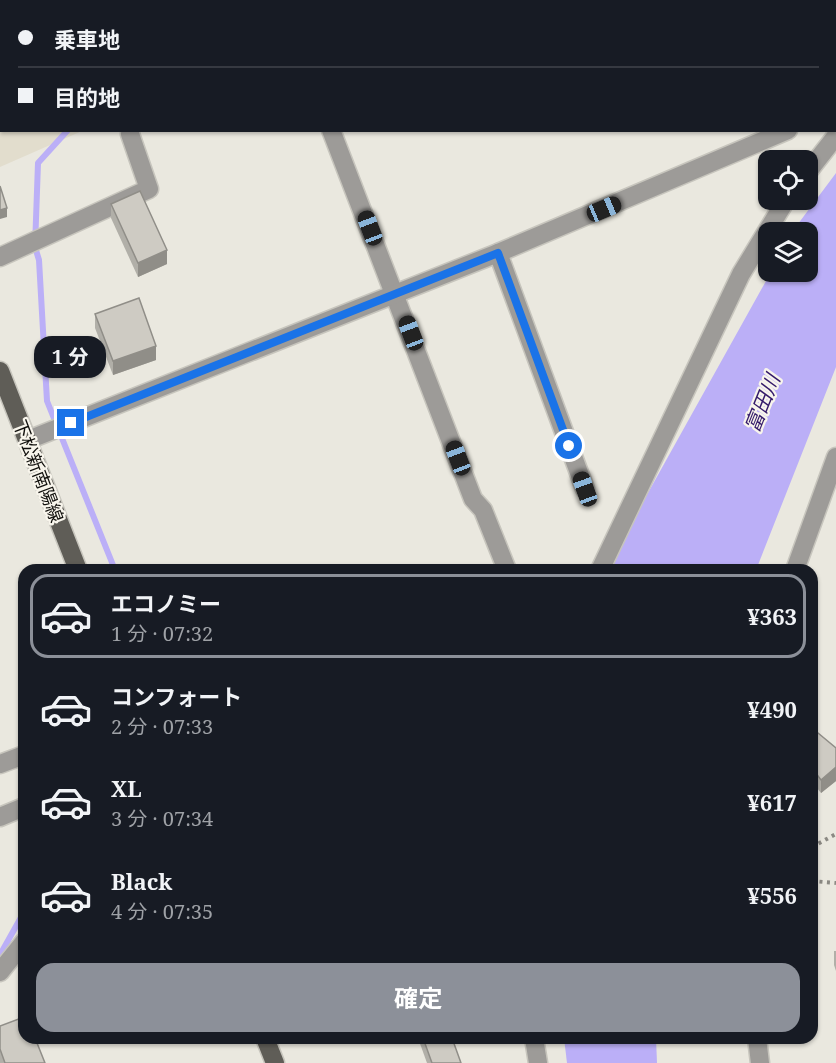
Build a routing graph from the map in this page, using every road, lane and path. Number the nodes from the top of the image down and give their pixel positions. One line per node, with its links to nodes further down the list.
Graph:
1 (332, 132): 9 (street)
2 (783, 132): 7 (street)
3 (130, 134): 8 (street)
4 (836, 136): 5 (street)
5 (818, 159)
6 (780, 210): 16 (street)
7 (498, 253): 9 (street); 13 (street)
8 (0, 257)
9 (395, 292): 11 (street); 15 (street)
10 (0, 371): 11 (main road, 下松新南陽線)
11 (28, 440): 14 (main road, 下松新南陽線)
12 (836, 457): 17 (street)
13 (585, 489)
14 (76, 564)
15 (505, 564)
16 (603, 564)
17 (797, 564)
18 (18, 757): 19 (street)
19 (0, 764)
20 (18, 810): 21 (street)
21 (0, 817)
22 (836, 834): 23 (path)
23 (818, 844)
24 (818, 881): 25 (path)
25 (836, 883)
26 (18, 950): 27 (street)
27 (0, 972)
28 (267, 1044): 31 (main road)
29 (535, 1044): 32 (street)
30 (758, 1044): 33 (street)
31 (275, 1063)
32 (538, 1063)
33 (760, 1063)

